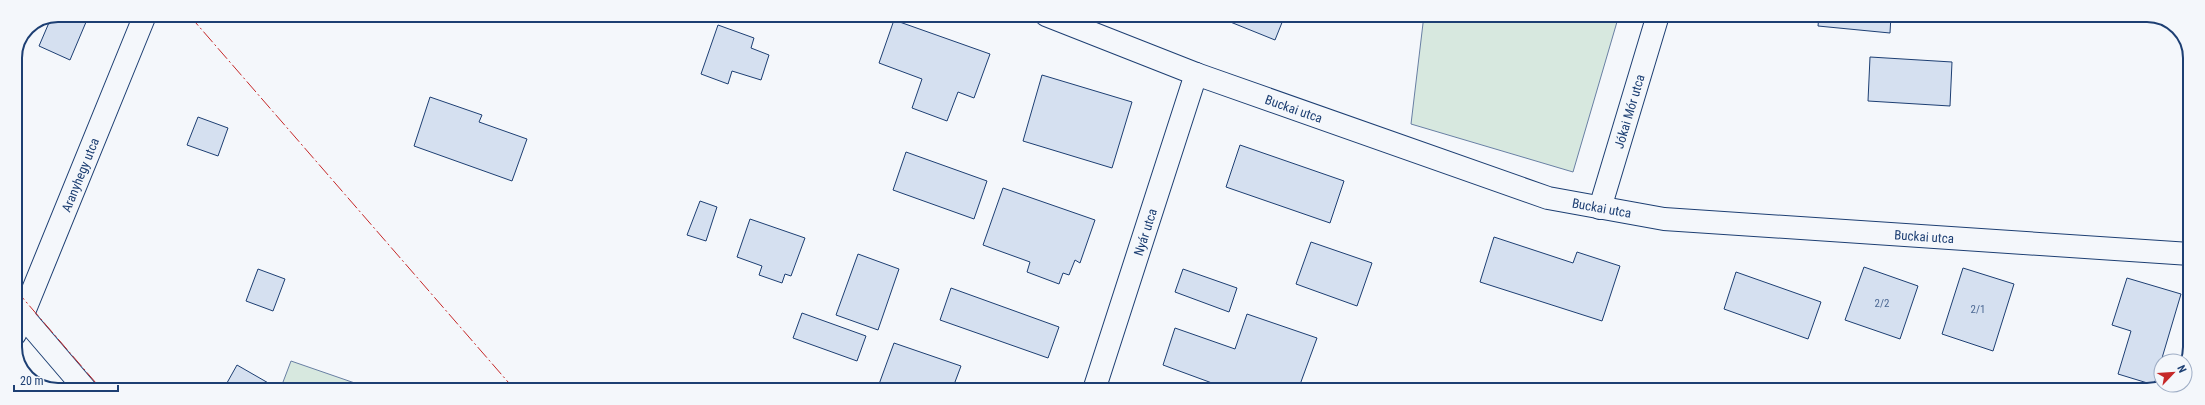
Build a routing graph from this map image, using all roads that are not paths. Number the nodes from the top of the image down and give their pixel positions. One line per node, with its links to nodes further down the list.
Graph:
1 (141, 22): 7 (street, Aranyhegy utca)
2 (1064, 22): 4 (street, Buckai utca)
3 (1656, 22): 5 (street, Jókai Mór utca)
4 (1196, 74): 5 (street, Buckai utca); 10 (street, Nyár utca)
5 (1600, 208): 6 (street, Buckai utca)
6 (2183, 254)
7 (22, 309)
8 (22, 323): 9 (street)
9 (79, 383)
10 (1096, 383)

